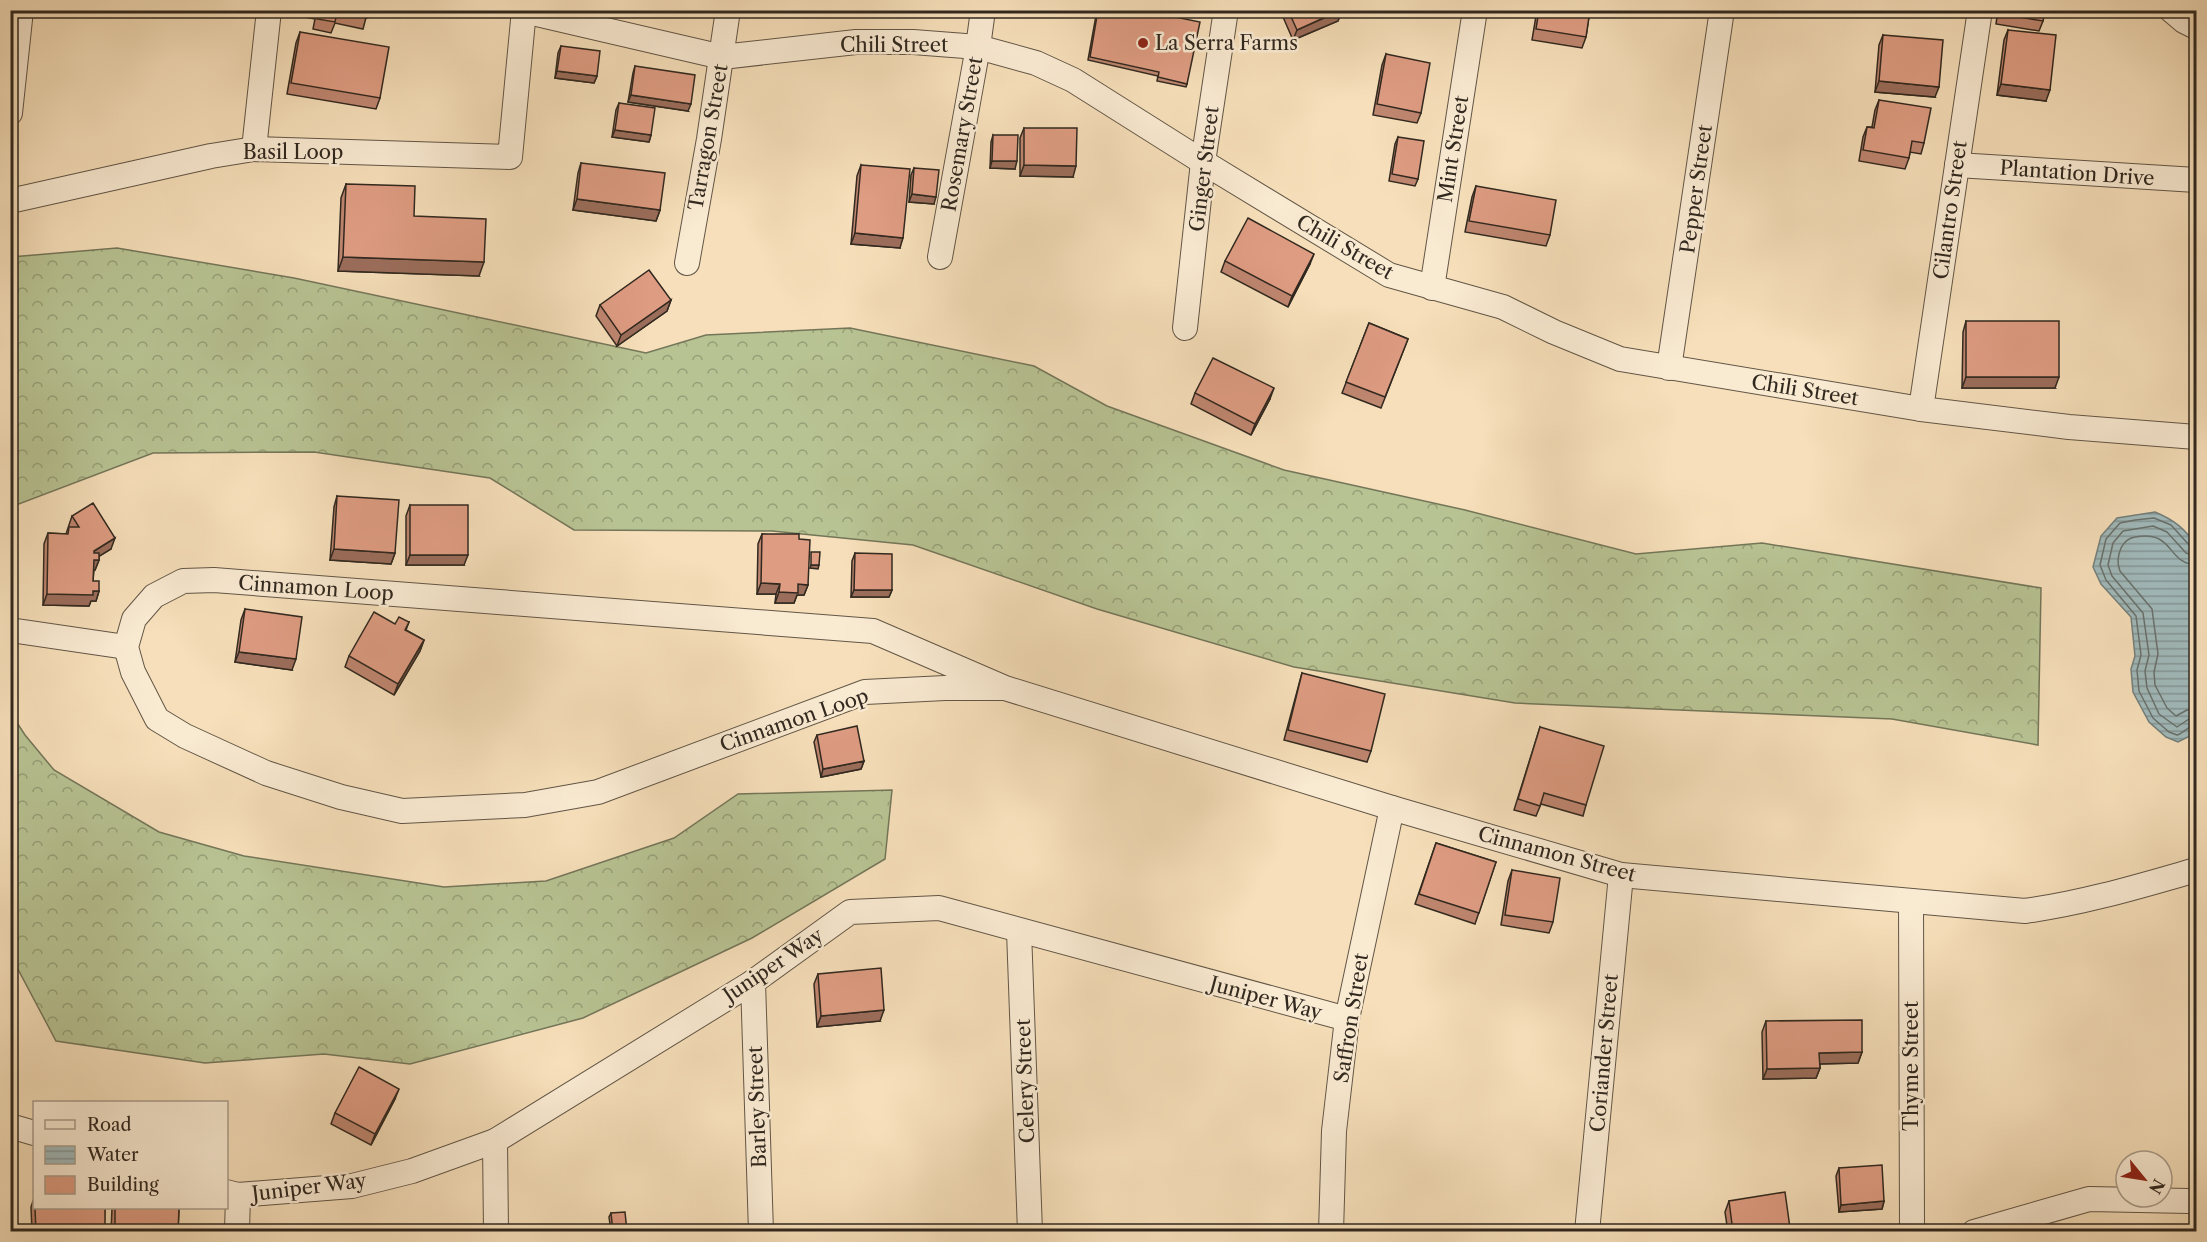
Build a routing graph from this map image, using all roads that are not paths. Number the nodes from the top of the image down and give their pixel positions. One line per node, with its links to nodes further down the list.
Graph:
1 (21, 10): 14 (street)
2 (269, 10): 15 (street)
3 (728, 10): 13 (street, Tarragon Street)
4 (983, 10): 12 (street, Rosemary Street)
5 (1226, 10): 16 (street, Ginger Street)
6 (1475, 10): 23 (street, Mint Street)
7 (1722, 10): 25 (street, Pepper Street)
8 (1980, 10): 17 (street, Cilantro Street)
9 (2171, 10): 11 (street)
10 (524, 11): 13 (street, Chili Street); 15 (street, Basil Loop)
11 (2196, 27)
12 (978, 47): 13 (street, Chili Street); 16 (street, Chili Street); 21 (street, Rosemary Street)
13 (722, 57): 22 (street, Tarragon Street)
14 (10, 113)
15 (254, 149): 20 (street, Basil Loop)
16 (1203, 162): 23 (street, Chili Street); 24 (street, Ginger Street)
17 (1957, 165): 18 (street, Plantation Drive); 26 (street, Cilantro Street)
18 (2196, 180): 19 (street)
19 (2196, 185)
20 (10, 201)
21 (940, 258)
22 (687, 263)
23 (1432, 288): 25 (street, Chili Street)
24 (1185, 328)
25 (1669, 368): 26 (street, Chili Street)
26 (1921, 409): 27 (street, Chili Street)
27 (2196, 437)
28 (10, 630): 29 (street)
29 (126, 647): 30 (street, Cinnamon Loop); 30 (street, Cinnamon Loop)
30 (1005, 688): 31 (street, Cinnamon Street)
31 (1392, 808): 33 (street, Cinnamon Street); 37 (street, Saffron Street)
32 (2196, 870): 34 (street, Cinnamon Street)
33 (1622, 875): 34 (street, Cinnamon Street); 48 (street, Coriander Street)
34 (1911, 901): 49 (street, Thyme Street)
35 (1019, 931): 36 (street, Juniper Way); 37 (street, Juniper Way); 46 (street, Celery Street)
36 (753, 982): 40 (street, Juniper Way); 45 (street, Barley Street)
37 (1347, 1019): 47 (street, Saffron Street)
38 (10, 1126): 39 (street)
39 (33, 1133)
40 (495, 1141): 41 (street, Juniper Way); 44 (street)
41 (232, 1193): 43 (street)
42 (2189, 1201): 50 (street)
43 (237, 1232)
44 (496, 1232)
45 (761, 1232)
46 (1030, 1232)
47 (1331, 1232)
48 (1587, 1232)
49 (1912, 1232)
50 (1974, 1232)

